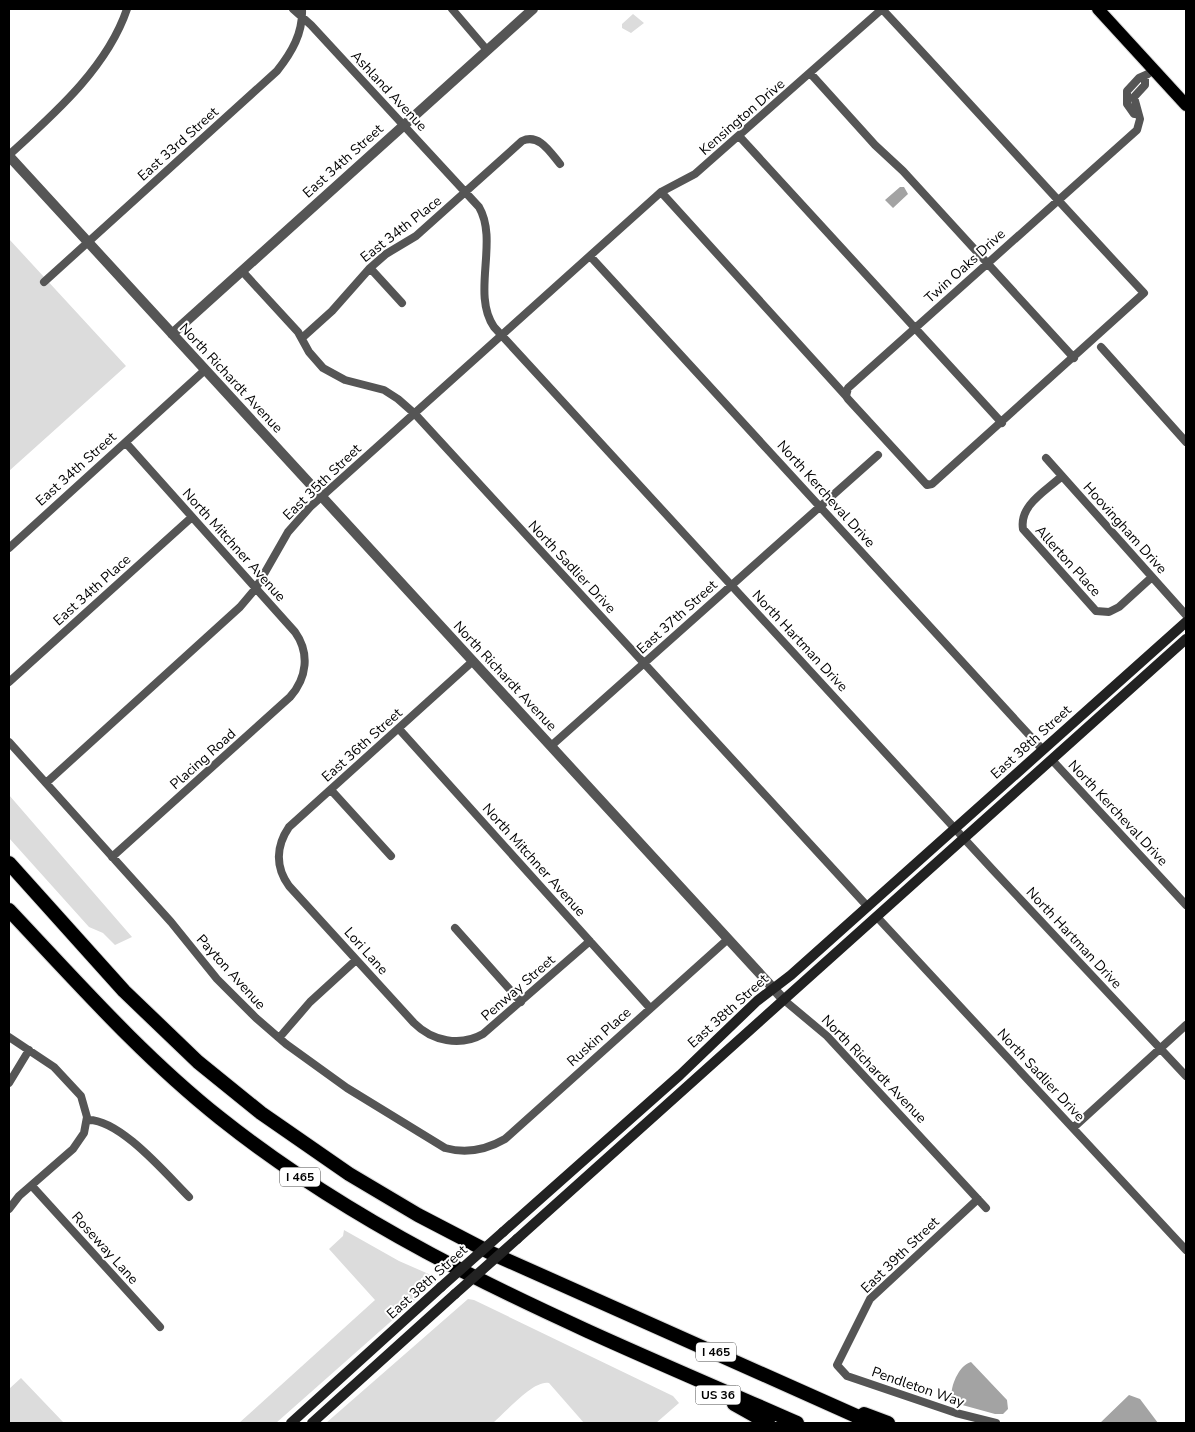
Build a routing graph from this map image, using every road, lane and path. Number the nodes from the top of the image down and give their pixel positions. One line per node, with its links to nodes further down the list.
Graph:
1 (127, 9): 14 (street)
2 (292, 9): 7 (street, Ashland Avenue)
3 (452, 9): 8 (street)
4 (533, 9): 8 (street, East 34th Street)
5 (882, 9): 9 (street, Kensington Drive); 18 (street)
6 (1098, 9): 10 (main road)
7 (303, 13): 12 (street, Ashland Avenue); 20 (street, East 33rd Street)
8 (487, 50): 12 (street, East 34th Street)
9 (810, 73): 13 (street, Kensington Drive); 22 (street)
10 (1149, 73): 11 (main road); 18 (street, Twin Oaks Drive)
11 (1186, 105)
12 (404, 125): 16 (street, Ashland Avenue); 24 (street, East 34th Street)
13 (739, 136): 17 (street, Kensington Drive); 27 (street)
14 (9, 156): 20 (street, North Richardt Avenue)
15 (560, 164): 16 (street, East 34th Place)
16 (466, 191): 23 (street, East 34th Place); 29 (street, North Hartman Drive)
17 (661, 192): 19 (street, Kensington Drive); 34 (street)
18 (1058, 200): 22 (street, Twin Oaks Drive); 32 (street)
19 (613, 236): 21 (street, East 35th Street)
20 (88, 242): 25 (street, East 33rd Street); 28 (street, North Richardt Avenue)
21 (590, 256): 29 (street, East 35th Street); 43 (street, North Kercheval Drive)
22 (988, 263): 27 (street, Twin Oaks Drive); 32 (street)
23 (370, 268): 26 (street); 30 (street, East 34th Place)
24 (242, 271): 28 (street, East 34th Street); 30 (street, North Sadlier Drive)
25 (44, 282)
26 (402, 303)
27 (914, 329): 34 (street, Twin Oaks Drive); 36 (street)
28 (172, 334): 33 (street, North Richardt Avenue)
29 (502, 335): 35 (street, East 35th Street); 47 (street, North Hartman Drive)
30 (302, 338): 35 (street, North Sadlier Drive)
31 (1100, 347): 37 (street)
32 (1074, 358): 36 (street)
33 (205, 370): 38 (street, East 34th Street); 42 (street, North Richardt Avenue)
34 (846, 396): 36 (street)
35 (415, 414): 42 (street, East 35th Street); 53 (street, North Sadlier Drive)
36 (1002, 423)
37 (1186, 442)
38 (126, 443): 44 (street, North Mitchner Avenue); 45 (street, East 34th Street)
39 (878, 455): 43 (street)
40 (1046, 458): 41 (street, Hoovingham Drive)
41 (1062, 476): 46 (street, Hoovingham Drive); 46 (street, Allerton Place)
42 (321, 497): 48 (street, East 35th Street); 52 (street, North Richardt Avenue)
43 (820, 506): 47 (street, East 37th Street); 59 (street, North Kercheval Drive)
44 (192, 517): 48 (street, North Mitchner Avenue); 55 (street, East 34th Place)
45 (9, 548)
46 (1152, 577): 49 (street, Hoovingham Drive)
47 (731, 585): 53 (street, East 37th Street); 63 (street, North Hartman Drive)
48 (256, 588): 54 (street, North Mitchner Avenue); 61 (street, East 35th Street)
49 (1186, 615)
50 (1186, 622): 59 (main road, East 38th Street)
51 (1186, 639): 60 (main road, East 38th Street)
52 (473, 661): 56 (street, East 36th Street); 58 (street, North Richardt Avenue)
53 (644, 663): 58 (street, East 37th Street); 70 (street, North Sadlier Drive)
54 (304, 673): 67 (street, Placing Road)
55 (9, 682)
56 (398, 729): 62 (street, East 36th Street); 75 (street, North Mitchner Avenue)
57 (9, 742): 61 (street, Payton Avenue)
58 (551, 746): 74 (street, North Richardt Avenue)
59 (1043, 750): 63 (main road, East 38th Street)
60 (1052, 760): 64 (main road, East 38th Street); 69 (street, North Kercheval Drive)
61 (46, 783): 67 (street, Payton Avenue)
62 (331, 790): 65 (street, East 36th Street); 66 (street)
63 (955, 828): 64 (street, North Hartman Drive); 70 (main road, East 38th Street)
64 (964, 838): 72 (main road, East 38th Street); 85 (street, North Hartman Drive)
65 (278, 855): 76 (street, Lori Lane)
66 (391, 856)
67 (112, 857): 83 (street, Payton Avenue)
68 (9, 864): 101 (highway, I 465)
69 (1186, 905)
70 (868, 907): 77 (main road, East 38th Street)
71 (9, 910): 100 (highway, I 465)
72 (877, 917): 78 (main road, East 38th Street); 90 (street, North Sadlier Drive)
73 (455, 928): 79 (street)
74 (728, 939): 77 (street, North Richardt Avenue); 80 (street, Ruskin Place)
75 (590, 941): 79 (street, Penway Street); 80 (street, North Mitchner Avenue)
76 (356, 960): 83 (street); 84 (street, Lori Lane)
77 (773, 988): 78 (street, North Richardt Avenue); 102 (main road, East 38th Street, bridge)
78 (784, 1000): 94 (street, North Richardt Avenue); 103 (main road, East 38th Street, bridge)
79 (521, 1002): 84 (street, Penway Street)
80 (650, 1008): 91 (street, Ruskin Place)
81 (1186, 1025): 85 (street)
82 (9, 1037): 86 (street)
83 (279, 1038): 91 (street, Payton Avenue)
84 (457, 1041)
85 (1161, 1048): 87 (street, North Hartman Drive); 90 (street)
86 (29, 1050): 88 (street); 89 (street)
87 (1186, 1076)
88 (9, 1083)
89 (87, 1120): 92 (street); 93 (street)
90 (1073, 1128): 97 (street, North Sadlier Drive)
91 (484, 1149)
92 (32, 1186): 96 (street); 98 (street, Roseway Lane)
93 (189, 1197)
94 (978, 1199): 95 (street, North Richardt Avenue); 99 (street, East 39th Street)
95 (986, 1208)
96 (9, 1209)
97 (1186, 1250)
98 (160, 1327)
99 (837, 1365): 108 (street, Pendleton Way)
100 (668, 1366): 104 (highway, US 36); 105 (highway, I 465)
101 (818, 1398): 106 (highway, I 465); 107 (highway)
102 (291, 1423)
103 (312, 1423)
104 (768, 1423)
105 (797, 1423)
106 (872, 1423)
107 (888, 1423)
108 (996, 1423)

